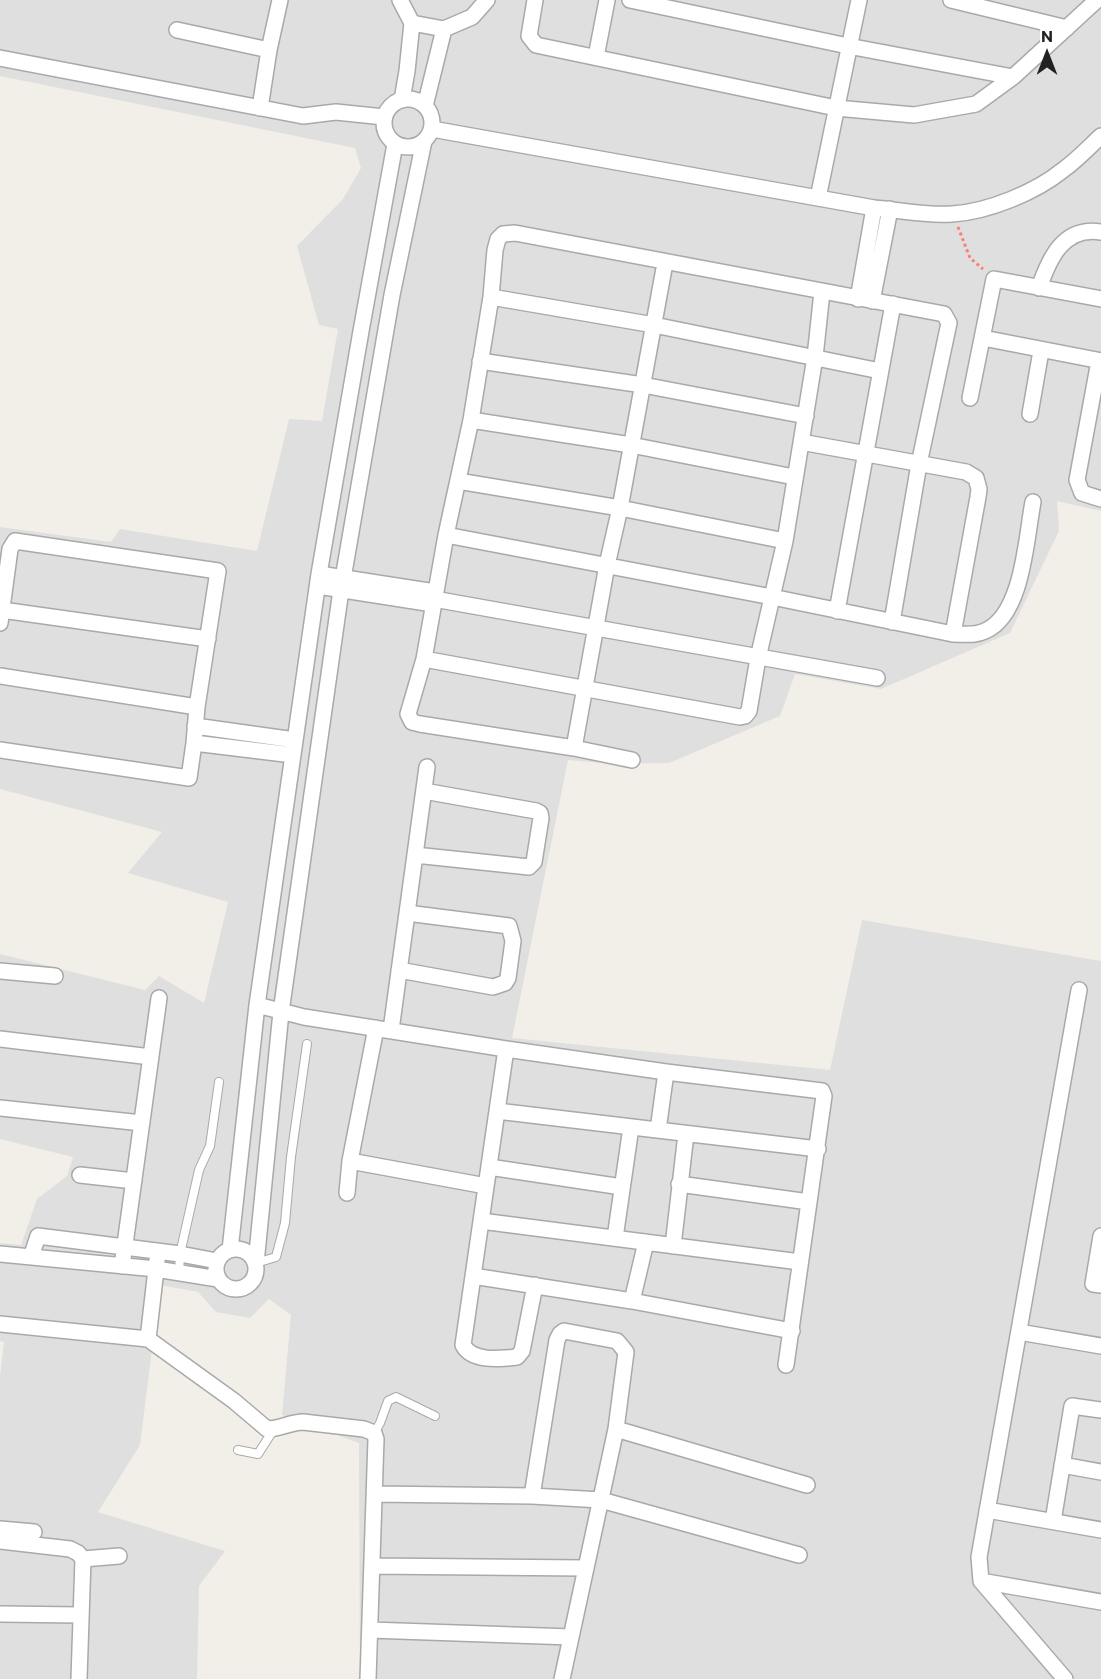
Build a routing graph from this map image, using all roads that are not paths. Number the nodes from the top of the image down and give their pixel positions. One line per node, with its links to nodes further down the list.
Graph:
1 (280, 0): 15 (street)
2 (400, 0): 10 (street)
3 (487, 0): 12 (street)
4 (535, 0): 16 (street)
5 (607, 0): 16 (street)
6 (630, 0): 14 (street)
7 (859, 0): 14 (street)
8 (951, 0): 11 (street)
9 (1097, 0): 11 (street)
10 (412, 23): 12 (street); 19 (street)
11 (1067, 27): 18 (street)
12 (444, 29): 20 (street)
13 (177, 30): 15 (street)
14 (848, 46): 18 (street); 22 (street)
15 (269, 50): 21 (street)
16 (596, 57): 22 (street)
17 (0, 58): 21 (street)
18 (1013, 77): 22 (street)
19 (402, 100): 20 (street); 23 (street)
20 (425, 106): 24 (street)
21 (260, 108): 23 (street)
22 (836, 108): 27 (street)
23 (384, 117): 26 (street)
24 (428, 135): 26 (street); 27 (street); 63 (street)
25 (1101, 136): 29 (street)
26 (395, 144): 62 (street)
27 (818, 198): 28 (street)
28 (874, 208): 29 (street); 36 (street)
29 (890, 209): 36 (street)
30 (1101, 232): 32 (street)
31 (665, 263): 33 (street); 34 (street); 38 (street)
32 (1039, 288): 35 (street); 39 (street)
33 (822, 292): 36 (street); 41 (street)
34 (491, 297): 38 (street); 42 (street)
35 (1101, 299)
36 (865, 300): 37 (street)
37 (893, 304): 44 (street); 53 (street)
38 (654, 326): 41 (street); 45 (street)
39 (983, 338): 40 (street); 46 (street)
40 (1041, 351): 43 (street); 47 (street)
41 (815, 357): 44 (street); 48 (street)
42 (480, 361): 45 (street); 49 (street)
43 (1100, 361): 56 (street)
44 (880, 371): 52 (street)
45 (643, 385): 48 (street); 51 (street)
46 (970, 398)
47 (1030, 414)
48 (806, 416): 50 (street)
49 (471, 420): 51 (street); 55 (street)
50 (801, 442): 52 (street); 54 (street)
51 (631, 445): 54 (street); 58 (street)
52 (865, 453): 53 (street); 66 (street)
53 (919, 465): 68 (street); 70 (street)
54 (794, 477): 60 (street)
55 (458, 481): 58 (street); 59 (street)
56 (1101, 499)
57 (1033, 502): 70 (street)
58 (620, 508): 60 (street); 61 (street)
59 (446, 535): 61 (street); 65 (street)
60 (784, 541): 64 (street)
61 (607, 565): 64 (street); 69 (street)
62 (319, 580): 63 (street); 81 (street)
63 (342, 583): 65 (street); 94 (street)
64 (772, 597): 66 (street); 72 (street)
65 (434, 599): 69 (street); 73 (street)
66 (837, 611): 68 (street)
67 (1, 616): 71 (street); 71 (street)
68 (892, 622): 70 (street)
69 (595, 629): 72 (street); 76 (street)
70 (953, 634)
71 (207, 639): 77 (street)
72 (758, 658): 75 (street); 76 (street)
73 (424, 659): 76 (street); 80 (street)
74 (0, 676): 77 (street)
75 (878, 678)
76 (586, 690): 80 (street)
77 (197, 707): 78 (street)
78 (195, 726): 79 (street); 81 (street)
79 (194, 743): 81 (street); 82 (street)
80 (574, 747): 83 (street)
81 (294, 748): 93 (street)
82 (0, 750)
83 (632, 760)
84 (427, 767): 85 (street)
85 (424, 791): 86 (street); 86 (street)
86 (415, 855): 87 (street)
87 (407, 913): 88 (street); 88 (street)
88 (399, 970): 95 (street)
89 (0, 971): 90 (street)
90 (55, 976)
91 (1079, 990): 144 (street)
92 (159, 998): 99 (street)
93 (257, 1005): 94 (street); 108 (street)
94 (281, 1012): 95 (street); 109 (street)
95 (384, 1029): 98 (street); 111 (street)
96 (0, 1039): 99 (street)
97 (307, 1044): 133 (lane)
98 (506, 1049): 100 (street); 103 (street)
99 (151, 1057): 104 (street)
100 (666, 1072): 106 (street); 110 (street)
101 (219, 1082): 129 (lane)
102 (0, 1108): 104 (street)
103 (497, 1111): 105 (street); 112 (street)
104 (142, 1123): 114 (street)
105 (631, 1127): 106 (street); 117 (street)
106 (658, 1130): 107 (street)
107 (686, 1134): 110 (street); 116 (street)
108 (242, 1137): 109 (street); 126 (street)
109 (268, 1140): 133 (street)
110 (818, 1149): 119 (street)
111 (350, 1161): 115 (street); 118 (street)
112 (489, 1167): 115 (street); 117 (street)
113 (80, 1175): 114 (street)
114 (134, 1181): 125 (street)
115 (486, 1185): 120 (street)
116 (679, 1185): 119 (street); 124 (street)
117 (622, 1187): 122 (street)
118 (347, 1193)
119 (809, 1202): 132 (street)
120 (481, 1221): 122 (street); 137 (street)
121 (1101, 1236): 140 (street)
122 (615, 1238): 123 (street)
123 (646, 1242): 124 (street); 141 (street)
124 (673, 1246): 132 (street)
125 (125, 1248): 127 (street); 130 (street); 134 (street)
126 (230, 1250): 131 (street); 133 (street)
127 (158, 1252): 129 (street); 135 (street)
128 (0, 1254): 130 (street)
129 (180, 1254): 131 (street); 136 (lane)
130 (32, 1257): 134 (street)
131 (217, 1262): 138 (street)
132 (800, 1262): 143 (street)
133 (256, 1263): 138 (street)
134 (122, 1266): 135 (street)
135 (156, 1269): 136 (street); 145 (street)
136 (179, 1273): 138 (street)
137 (473, 1276): 139 (street); 139 (street)
138 (218, 1279)
139 (534, 1285): 141 (street)
140 (1101, 1286)
141 (632, 1301): 143 (street)
142 (0, 1324): 145 (street)
143 (792, 1331): 147 (street)
144 (1018, 1332): 146 (street); 160 (street)
145 (148, 1339): 150 (street)
146 (1101, 1346)
147 (786, 1365)
148 (1101, 1410): 154 (street)
149 (435, 1416): 152 (lane)
150 (274, 1429): 152 (street); 153 (lane)
151 (616, 1429): 156 (street); 158 (street); 159 (street)
152 (374, 1433): 157 (street)
153 (238, 1450)
154 (1062, 1465): 155 (street); 161 (street)
155 (1101, 1472)
156 (807, 1485)
157 (375, 1494): 158 (street); 169 (street)
158 (532, 1496): 159 (street)
159 (601, 1500): 166 (street); 170 (street)
160 (987, 1510): 161 (street); 171 (street)
161 (1053, 1521): 163 (street)
162 (0, 1529): 164 (street)
163 (1101, 1530)
164 (34, 1532)
165 (0, 1541): 168 (street)
166 (799, 1555)
167 (119, 1556): 168 (street)
168 (83, 1559): 174 (street)
169 (373, 1566): 170 (street); 175 (street)
170 (584, 1568): 176 (street)
171 (981, 1581): 172 (street); 180 (street)
172 (1098, 1604)
173 (0, 1614): 174 (street)
174 (80, 1615): 177 (street)
175 (370, 1630): 176 (street); 178 (street)
176 (571, 1637): 179 (street)
177 (79, 1679)
178 (368, 1679)
179 (562, 1679)
180 (1065, 1679)

